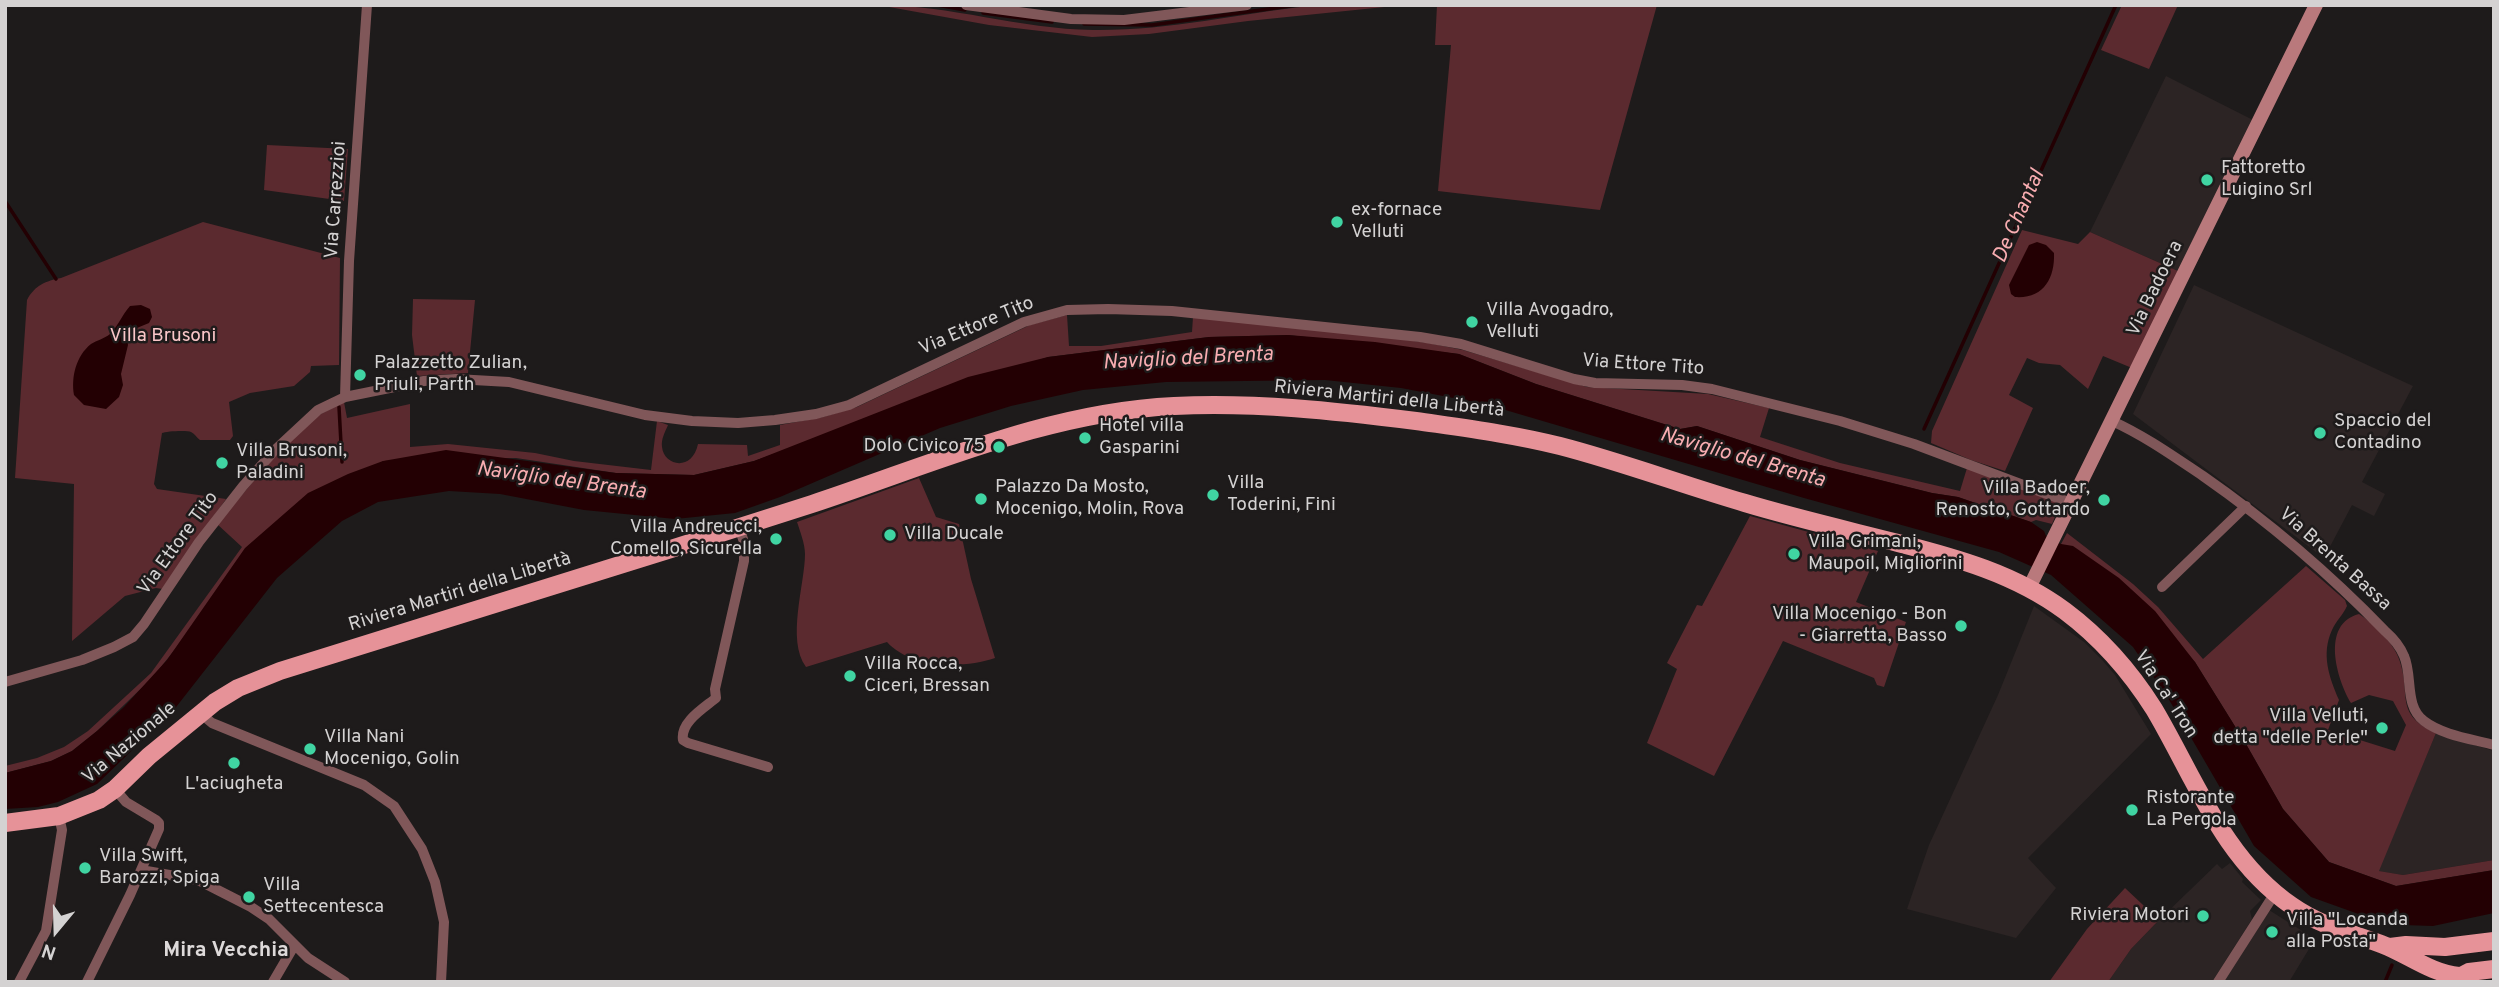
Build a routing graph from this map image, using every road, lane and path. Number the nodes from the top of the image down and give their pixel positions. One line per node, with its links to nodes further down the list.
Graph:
1 (367, 5): 5 (street, Via Carrezzioi)
2 (966, 5): 3 (street)
3 (1247, 5)
4 (2316, 5): 6 (main road, Via Badoera)
5 (345, 397): 7 (street, Via Ettore Tito); 12 (street, Via Ettore Tito)
6 (2112, 421): 7 (main road, Via Badoera); 8 (street, Via Brenta Bassa)
7 (2071, 503): 11 (main road, Via Badoera)
8 (2246, 506): 10 (street); 14 (street, Via Brenta Bassa)
9 (740, 527): 11 (main road, Riviera Martiri della Libertà); 13 (main road, Riviera Martiri della Libertà); 15 (street)
10 (2162, 587)
11 (2029, 588): 20 (main road, Via Ca' Tron)
12 (5, 682)
13 (200, 713): 16 (main road, Via Nazionale); 31 (street)
14 (2494, 745)
15 (768, 767)
16 (115, 789): 17 (main road, Via Nazionale); 19 (street)
17 (59, 816): 18 (main road, Via Nazionale); 27 (street)
18 (5, 823)
19 (141, 870): 22 (street); 28 (street)
20 (2275, 893): 23 (main road, Via Ca' Tron); 32 (street)
21 (2494, 941): 23 (main road)
22 (294, 946): 29 (street); 30 (street)
23 (2390, 947): 24 (main road, Via Ca' Tron)
24 (2411, 958): 26 (main road, Via Ca' Tron); 33 (main road)
25 (2494, 969): 26 (main road)
26 (2454, 979)
27 (19, 982)
28 (87, 982)
29 (273, 982)
30 (345, 982)
31 (441, 982)
32 (2218, 982)
33 (2429, 982)

